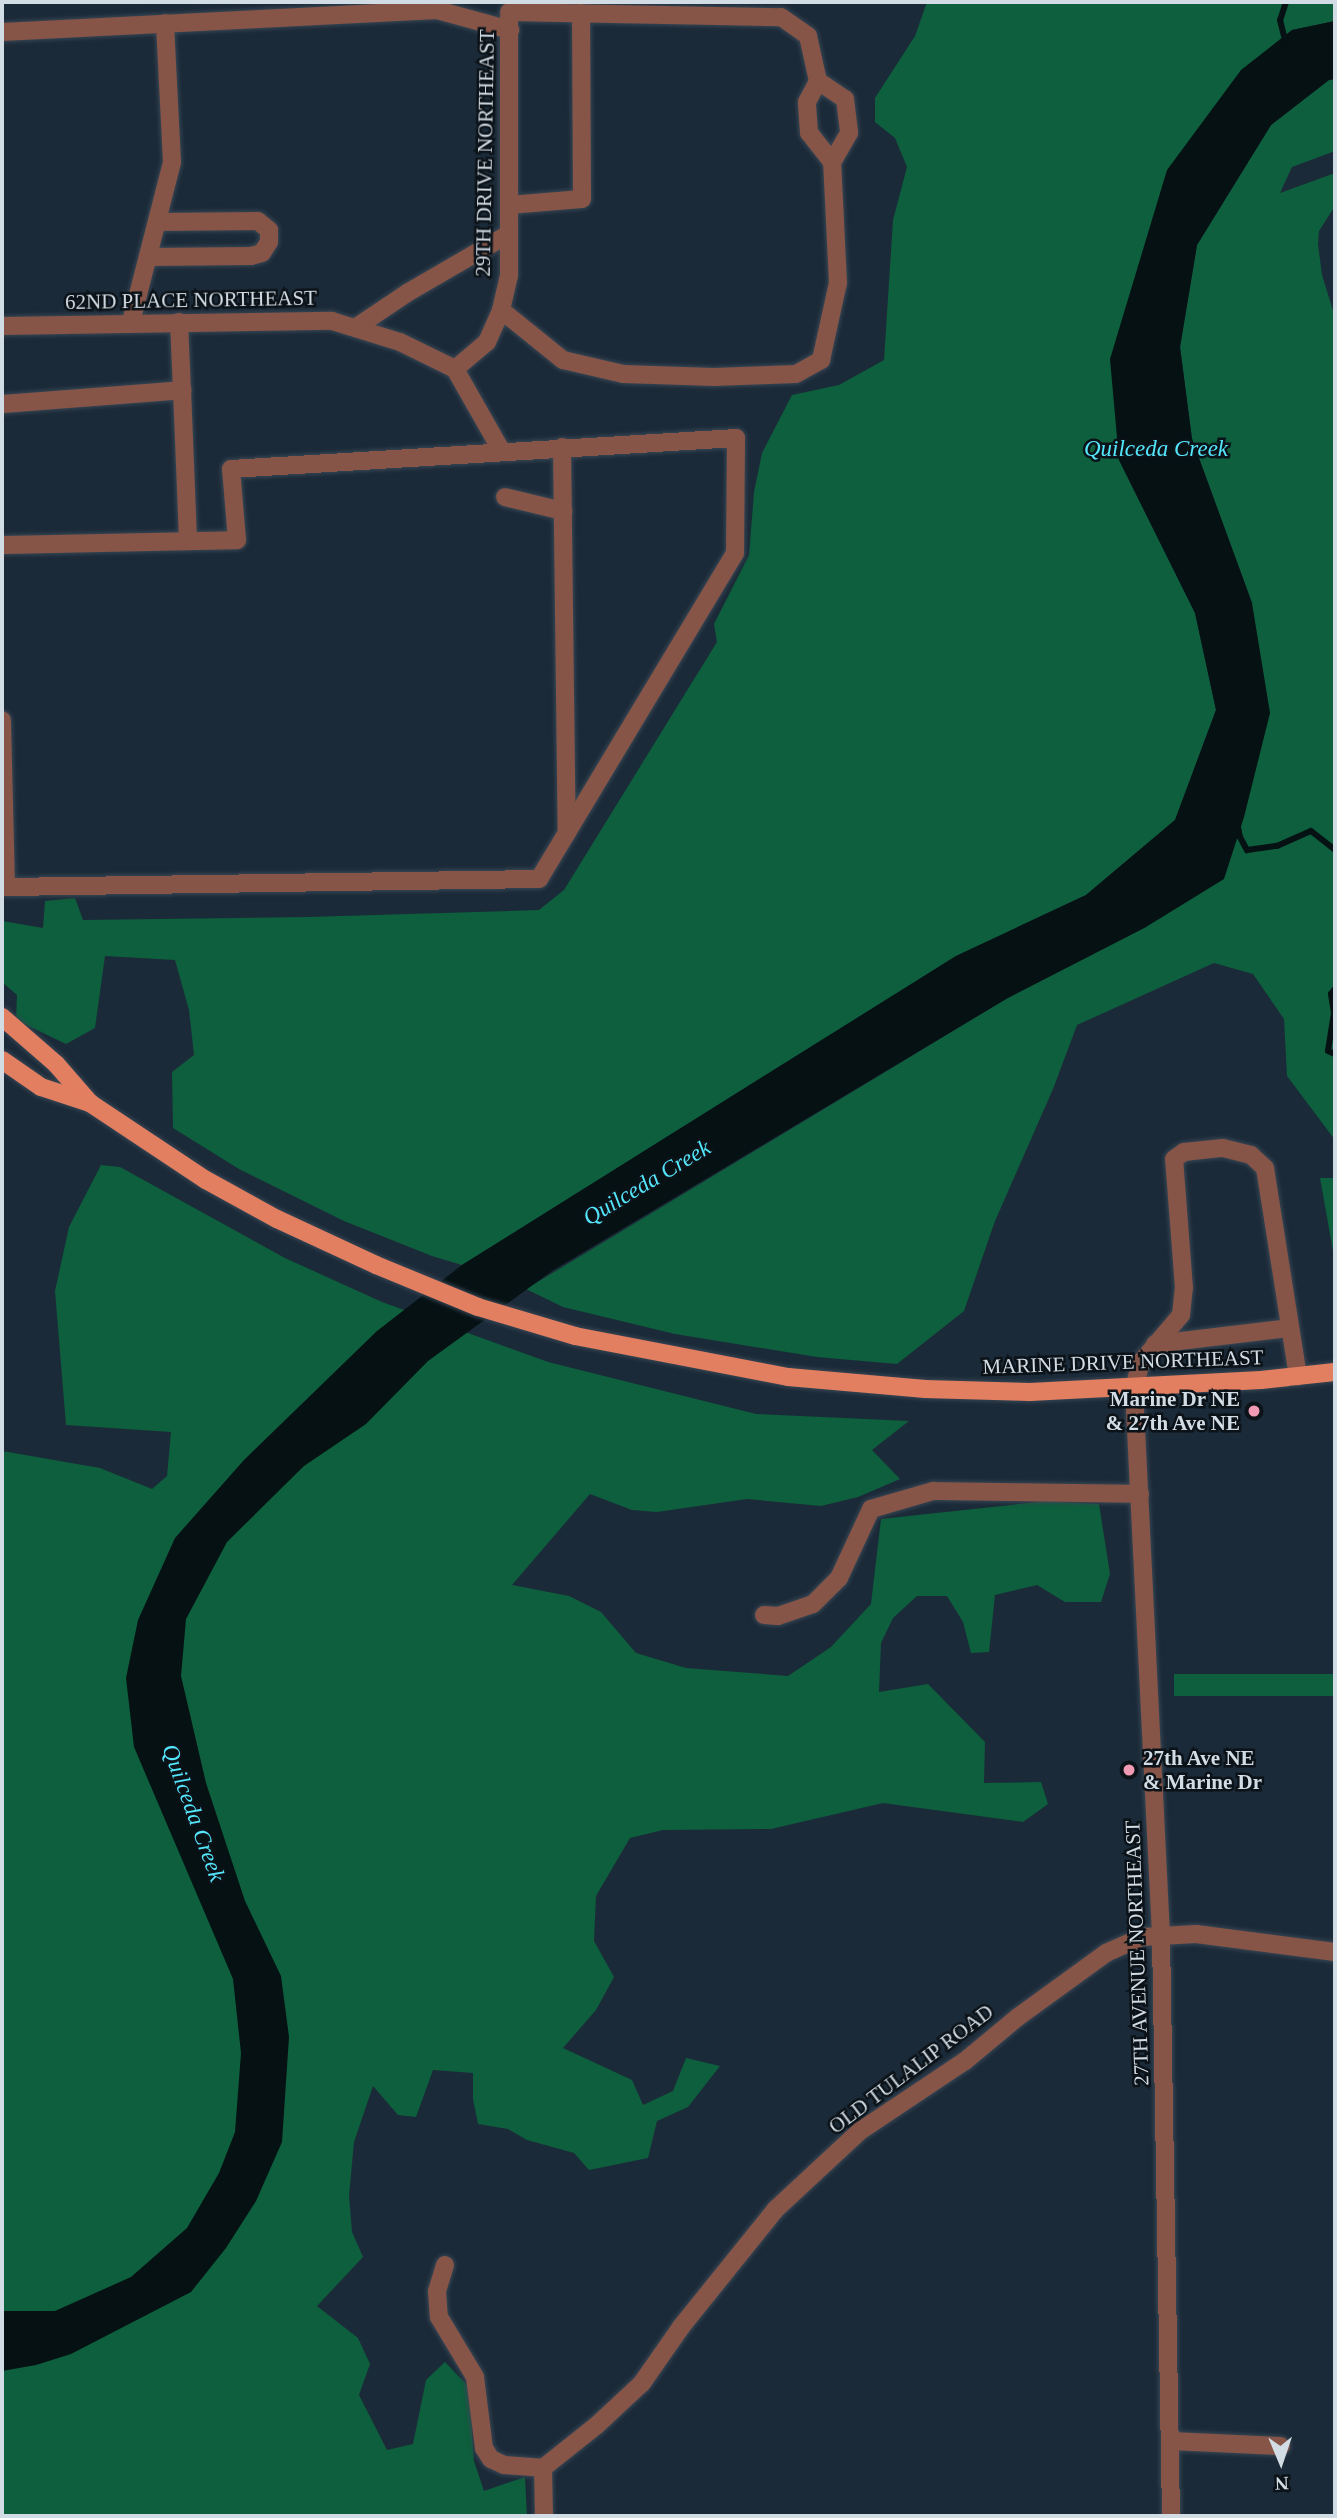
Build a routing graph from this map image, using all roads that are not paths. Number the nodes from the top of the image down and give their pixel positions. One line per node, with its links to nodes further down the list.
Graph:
1 (581, 13): 2 (street); 5 (street); 7 (street)
2 (509, 14): 3 (street); 7 (street, 29TH DRIVE NORTHEAST)
3 (165, 23): 4 (street); 8 (street)
4 (2, 32)
5 (818, 81): 6 (street); 6 (street)
6 (832, 162): 11 (street)
7 (509, 205): 9 (street, 29TH DRIVE NORTHEAST)
8 (157, 222): 10 (street); 10 (street)
9 (507, 235): 11 (street, 29TH DRIVE NORTHEAST); 15 (street)
10 (148, 257): 12 (street)
11 (501, 310): 16 (street, 29TH DRIVE NORTHEAST)
12 (131, 322): 13 (street, 62ND PLACE NORTHEAST); 14 (street, 62ND PLACE NORTHEAST)
13 (179, 322): 15 (street, 62ND PLACE NORTHEAST); 17 (street)
14 (2, 326)
15 (355, 328): 16 (street, 62ND PLACE NORTHEAST)
16 (454, 369): 20 (street)
17 (182, 390): 18 (street); 23 (street)
18 (2, 404)
19 (562, 447): 20 (street); 22 (street); 27 (street)
20 (501, 450): 23 (street)
21 (505, 497): 22 (street)
22 (563, 511): 27 (street)
23 (188, 541): 24 (street)
24 (2, 545)
25 (2, 720): 26 (street)
26 (3, 817): 27 (street)
27 (567, 833)
28 (2, 1017): 30 (main road, MARINE DRIVE NORTHEAST)
29 (2, 1060): 30 (main road, MARINE DRIVE NORTHEAST)
30 (90, 1102): 35 (main road, MARINE DRIVE NORTHEAST)
31 (1290, 1328): 32 (street); 32 (street); 34 (street)
32 (1155, 1344): 35 (street)
33 (1335, 1372): 34 (main road, MARINE DRIVE NORTHEAST)
34 (1298, 1376): 35 (main road, MARINE DRIVE NORTHEAST)
35 (1134, 1388): 36 (street, 27TH AVENUE NORTHEAST)
36 (1140, 1494): 37 (street); 38 (street, 27TH AVENUE NORTHEAST)
37 (764, 1615)
38 (1161, 1935): 39 (street, OLD TULALIP ROAD); 41 (street, 27TH AVENUE NORTHEAST); 43 (street, OLD TULALIP ROAD)
39 (1335, 1952)
40 (445, 2265): 43 (street)
41 (1170, 2441): 42 (street); 45 (street, 27TH AVENUE NORTHEAST)
42 (1281, 2446)
43 (543, 2468): 44 (street)
44 (544, 2516)
45 (1171, 2516)

